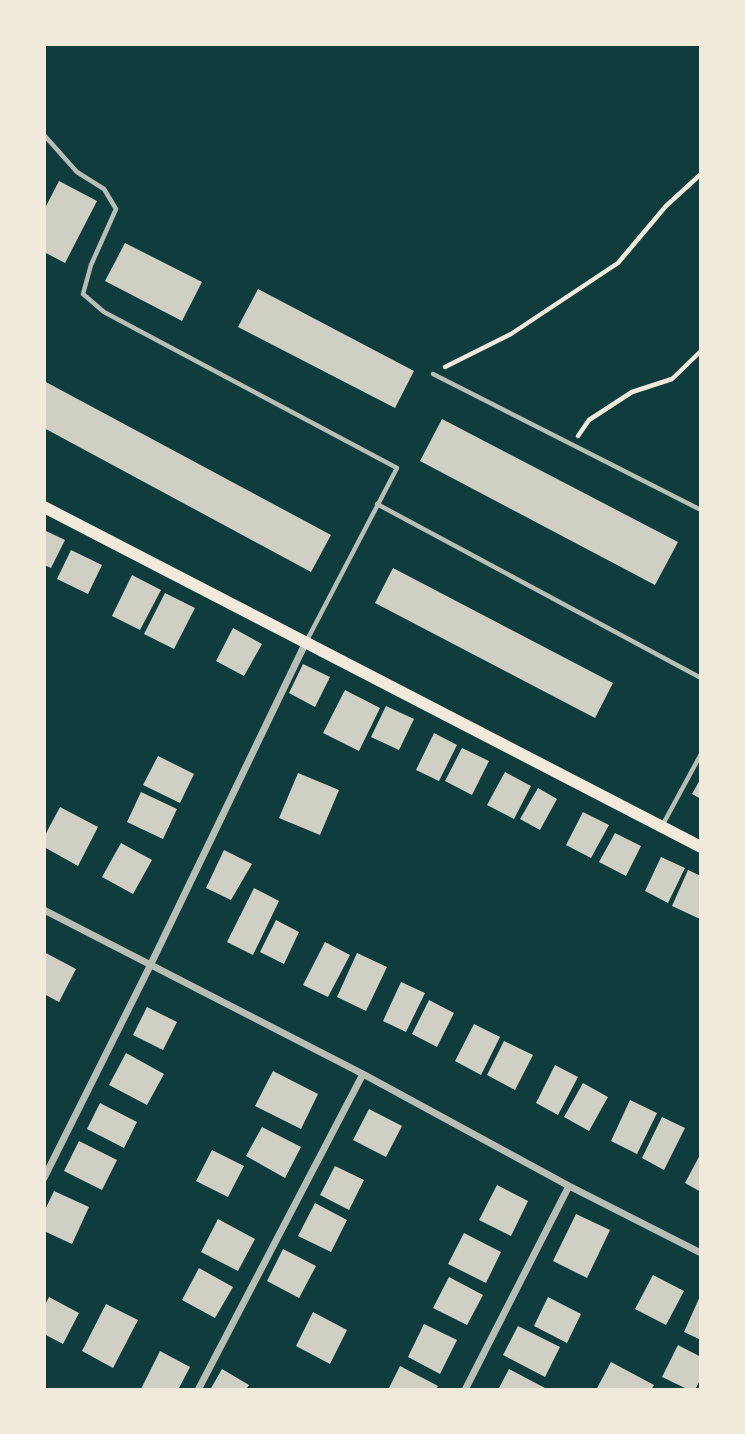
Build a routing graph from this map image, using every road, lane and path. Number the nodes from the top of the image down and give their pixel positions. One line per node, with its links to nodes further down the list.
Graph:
1 (44, 135): 6 (lane)
2 (701, 174): 4 (path)
3 (701, 351): 5 (path)
4 (433, 374): 5 (lane)
5 (572, 445): 8 (lane)
6 (377, 504): 9 (lane); 10 (lane)
7 (44, 506): 9 (main road)
8 (701, 510)
9 (306, 642): 12 (main road); 15 (street)
10 (701, 678)
11 (701, 754): 12 (lane)
12 (661, 827): 13 (main road)
13 (701, 848)
14 (44, 910): 15 (street)
15 (150, 966): 16 (street); 17 (street)
16 (363, 1074): 18 (street); 20 (street)
17 (44, 1178)
18 (569, 1186): 19 (street); 21 (street)
19 (701, 1253)
20 (198, 1390)
21 (465, 1390)

